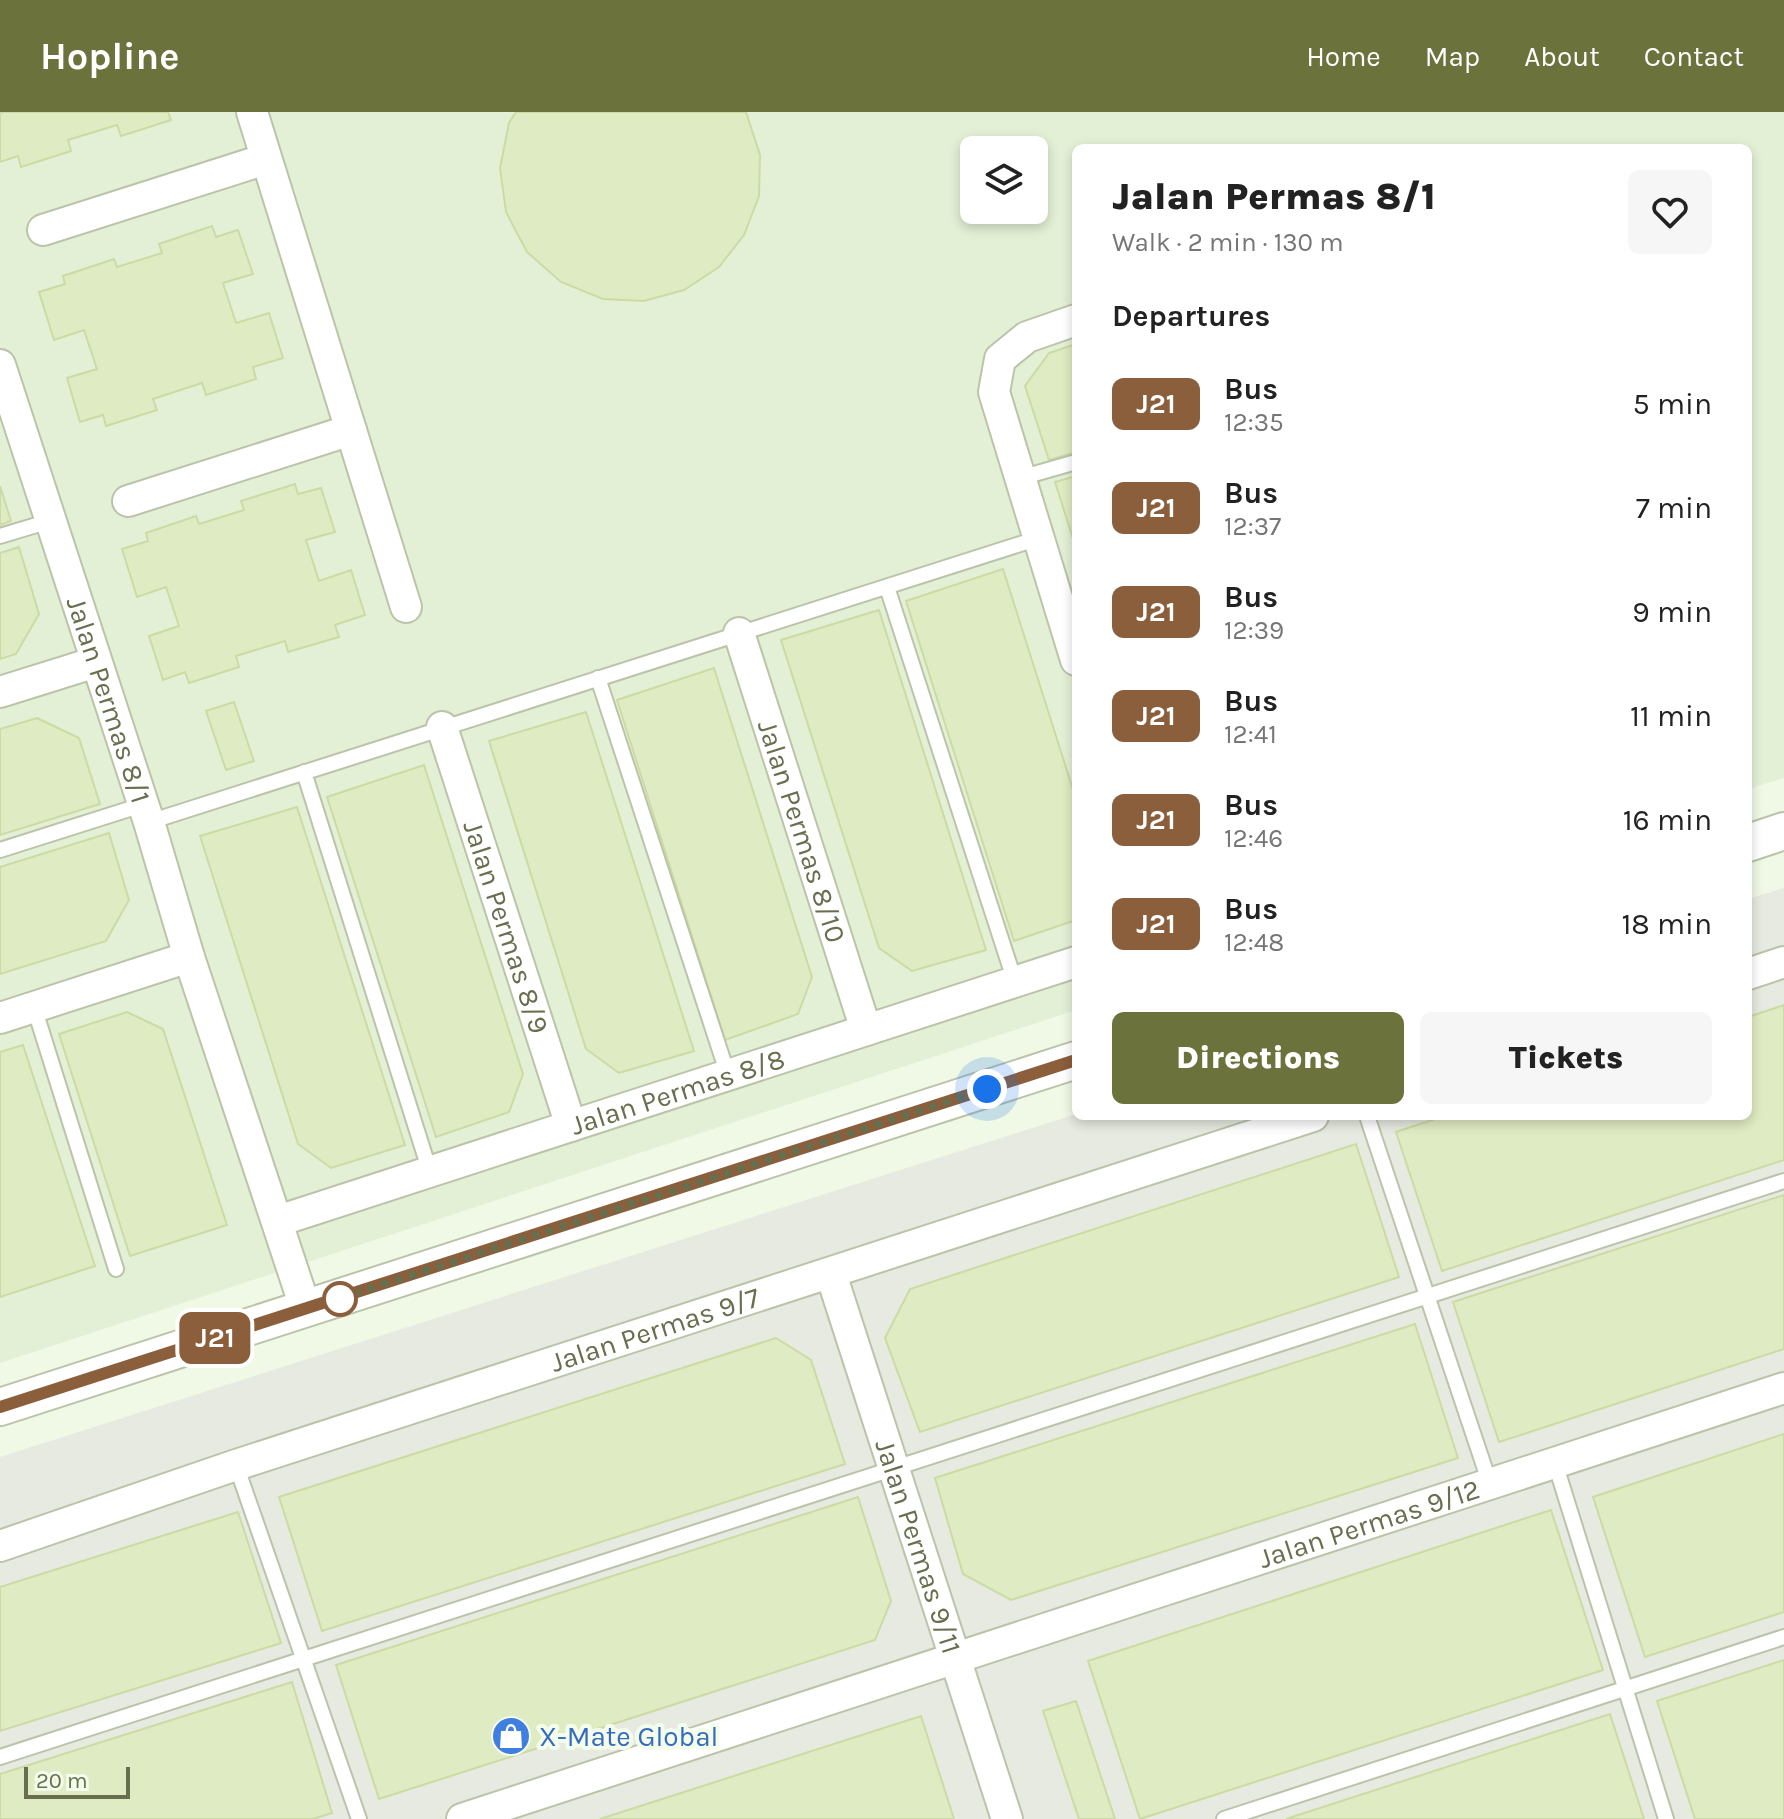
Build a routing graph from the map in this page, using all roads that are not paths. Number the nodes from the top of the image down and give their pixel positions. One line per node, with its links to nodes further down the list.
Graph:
1 (252, 112): 2 (street)
2 (266, 159): 3 (street); 6 (street)
3 (43, 230)
4 (1072, 321): 8 (street)
5 (0, 365): 10 (street, Jalan Permas 8/1)
6 (351, 430): 9 (street); 14 (street)
7 (1072, 463): 8 (lane)
8 (1020, 478): 12 (street)
9 (128, 501)
10 (50, 521): 11 (lane); 17 (street, Jalan Permas 8/1)
11 (0, 536)
12 (1039, 538): 13 (lane); 15 (street)
13 (887, 587): 16 (lane); 30 (lane)
14 (406, 607)
15 (1070, 624)
16 (739, 633): 18 (lane); 33 (street, Jalan Permas 8/10)
17 (96, 662): 19 (street); 22 (street, Jalan Permas 8/1)
18 (598, 678): 20 (lane); 35 (lane)
19 (0, 692)
20 (442, 727): 21 (lane); 38 (street, Jalan Permas 8/9)
21 (304, 772): 22 (lane); 39 (lane)
22 (146, 814): 25 (lane); 26 (street, Jalan Permas 8/1)
23 (1784, 831): 24 (street)
24 (1752, 842)
25 (0, 850)
26 (189, 957): 31 (street); 41 (street, Jalan Permas 8/1)
27 (1784, 962): 29 (street)
28 (1072, 963): 30 (street, Jalan Permas 8/8)
29 (1752, 973)
30 (1015, 982): 33 (street, Jalan Permas 8/8)
31 (34, 1007): 32 (street); 42 (lane)
32 (0, 1018)
33 (866, 1030): 35 (street, Jalan Permas 8/8)
34 (1072, 1061): 45 (street)
35 (728, 1075): 38 (street, Jalan Permas 8/8)
36 (1301, 1120): 43 (street, Jalan Permas 9/7)
37 (1368, 1120): 44 (lane)
38 (571, 1126): 39 (street, Jalan Permas 8/8)
39 (430, 1172): 41 (street, Jalan Permas 8/8)
40 (1784, 1181): 44 (lane)
41 (278, 1221): 45 (street, Jalan Permas 8/1)
42 (116, 1269)
43 (831, 1274): 49 (street, Jalan Permas 9/7); 50 (street, Jalan Permas 9/11)
44 (1427, 1296): 50 (lane); 51 (lane)
45 (306, 1310): 47 (street)
46 (1784, 1388): 48 (street, Jalan Permas 9/12)
47 (0, 1407)
48 (1555, 1463): 51 (street, Jalan Permas 9/12); 56 (lane)
49 (236, 1465): 52 (street, Jalan Permas 9/7); 54 (lane)
50 (894, 1468): 54 (lane); 55 (street, Jalan Permas 9/11)
51 (1490, 1484): 55 (street, Jalan Permas 9/12)
52 (0, 1546)
53 (1784, 1637): 56 (lane)
54 (304, 1659): 57 (lane); 58 (lane)
55 (956, 1659): 59 (street, Jalan Permas 9/12); 60 (street, Jalan Permas 9/11)
56 (1625, 1688): 61 (lane); 62 (lane)
57 (0, 1757)
58 (359, 1819)
59 (462, 1819)
60 (1007, 1819)
61 (1224, 1819)
62 (1666, 1819)

